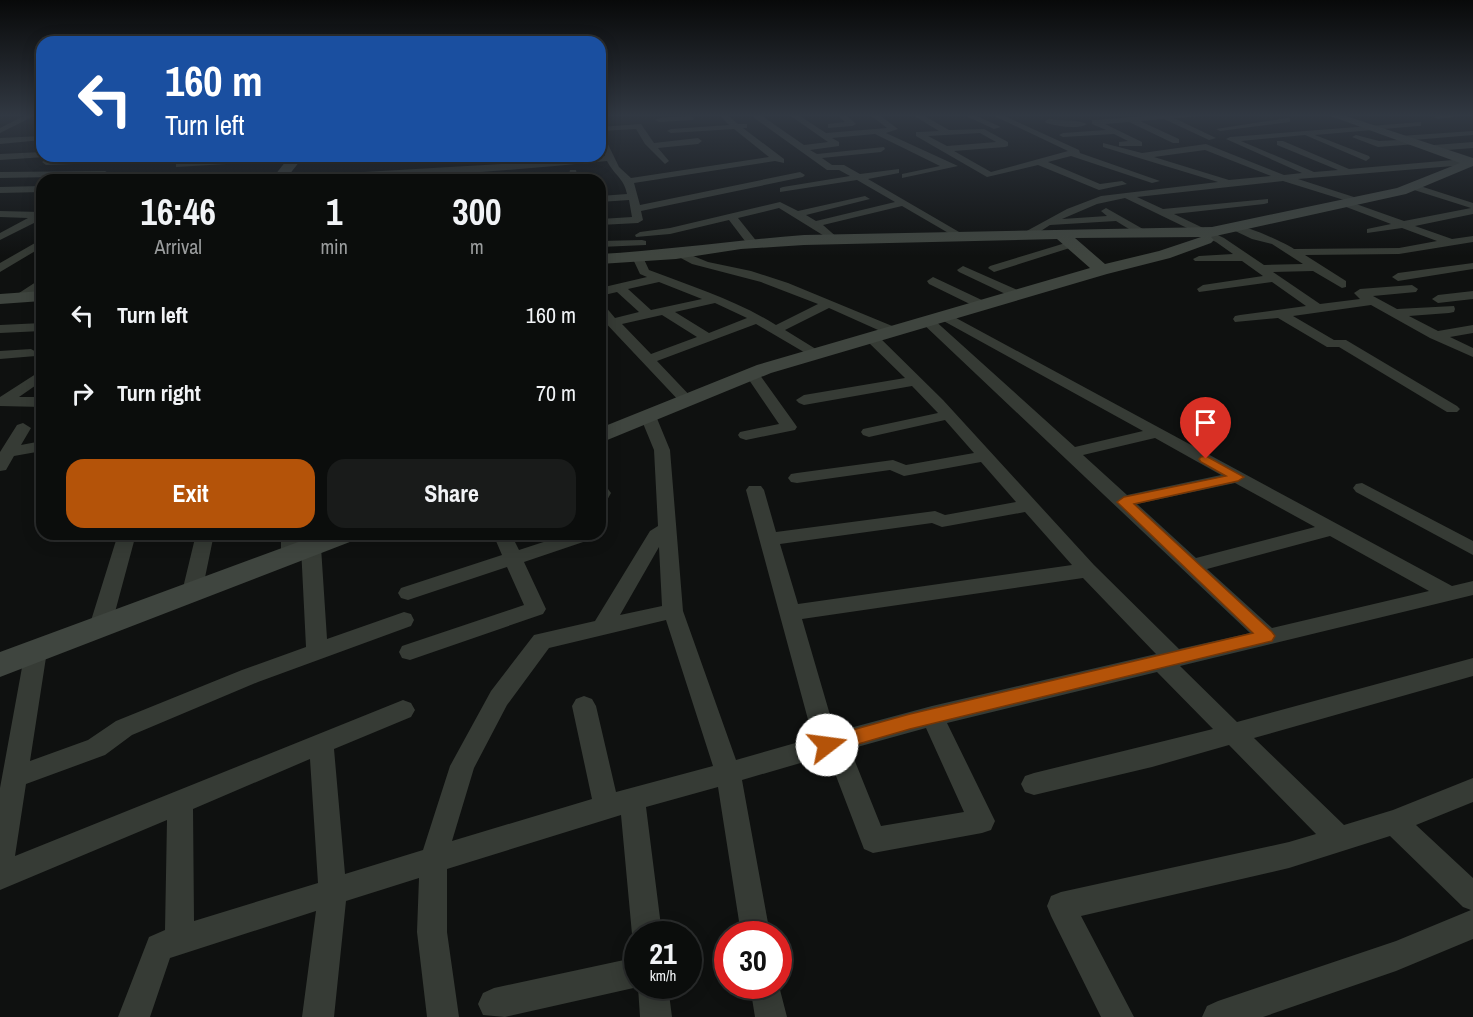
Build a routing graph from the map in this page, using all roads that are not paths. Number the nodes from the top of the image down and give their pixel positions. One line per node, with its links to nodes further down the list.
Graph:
1 (612, 161): 31 (street)
2 (755, 161): 48 (street)
3 (782, 161): 43 (street)
4 (821, 161): 46 (street)
5 (938, 161): 28 (street)
6 (967, 161): 23 (street)
7 (1014, 161): 26 (street)
8 (1096, 161): 49 (street)
9 (1151, 161): 44 (street)
10 (1238, 161): 24 (street)
11 (1243, 161): 47 (street)
12 (1282, 161): 45 (street)
13 (1324, 161): 33 (street)
14 (38, 162): 41 (street)
15 (124, 162): 34 (street)
16 (183, 162): 17 (street)
17 (207, 162)
18 (456, 162): 29 (street)
19 (534, 162): 25 (street)
20 (568, 162): 25 (street)
21 (880, 162): 39 (street)
22 (1039, 162): 26 (street); 49 (street)
23 (970, 163): 26 (street); 28 (street)
24 (1218, 164)
25 (537, 165): 29 (street); 37 (street)
26 (1023, 166)
27 (1467, 166): 33 (street); 55 (street)
28 (949, 167): 39 (street)
29 (454, 169): 35 (street); 36 (street)
30 (607, 171): 31 (street)
31 (619, 171): 48 (street)
32 (585, 172): 38 (street)
33 (1348, 172): 45 (street)
34 (105, 174)
35 (339, 174)
36 (452, 174)
37 (560, 174)
38 (579, 174)
39 (901, 174): 46 (street); 50 (street)
40 (0, 175): 41 (street)
41 (20, 175): 42 (street); 56 (street)
42 (36, 175)
43 (800, 175): 52 (street); 53 (street)
44 (1178, 175): 49 (street); 51 (street)
45 (1313, 175): 47 (street)
46 (856, 177): 52 (street); 67 (street)
47 (1284, 178): 51 (street); 54 (street)
48 (628, 181): 62 (street)
49 (1155, 181)
50 (914, 182)
51 (1232, 183): 60 (street)
52 (814, 184): 53 (street)
53 (751, 185): 75 (street)
54 (1312, 187): 58 (street); 66 (street)
55 (1414, 187): 66 (street); 69 (street)
56 (0, 188): 57 (street)
57 (36, 189)
58 (1290, 189)
59 (36, 191): 68 (street)
60 (1126, 195): 65 (street); 71 (street)
61 (1263, 195): 71 (street)
62 (633, 197): 63 (street); 75 (street)
63 (606, 199)
64 (865, 200): 73 (street)
65 (1090, 201): 78 (street); 81 (street)
66 (1351, 202): 82 (street); 83 (street)
67 (903, 203): 80 (street); 88 (street)
68 (0, 204)
69 (1473, 206)
70 (1473, 211): 82 (street)
71 (1164, 212): 87 (street)
72 (0, 214): 74 (street)
73 (798, 214): 76 (street); 80 (street)
74 (36, 215)
75 (637, 215): 79 (street); 97 (street)
76 (731, 216): 93 (street); 97 (street)
77 (36, 218): 89 (street)
78 (1117, 218): 81 (street); 86 (street)
79 (606, 221)
80 (815, 224): 91 (street)
81 (1045, 224): 85 (street)
82 (1404, 225): 84 (street); 94 (street)
83 (1235, 227): 87 (street); 99 (street)
84 (1371, 231)
85 (1030, 235): 88 (street); 92 (street)
86 (1146, 235): 87 (street); 92 (street)
87 (1211, 235): 102 (street); 110 (street)
88 (961, 236): 91 (street)
89 (0, 237)
90 (1473, 239): 94 (street)
91 (834, 240): 93 (street)
92 (1067, 240): 107 (street); 110 (street)
93 (752, 243): 100 (street)
94 (1452, 243): 98 (street); 99 (street)
95 (606, 245): 97 (street)
96 (36, 246): 106 (street)
97 (641, 248): 100 (street); 101 (street); 112 (street)
98 (1473, 251)
99 (1291, 252): 105 (street)
100 (681, 254): 129 (street)
101 (606, 257)
102 (1244, 257): 103 (street); 108 (street)
103 (1199, 259)
104 (1473, 266): 111 (street)
105 (1315, 267): 108 (street); 115 (street)
106 (0, 268)
107 (994, 268)
108 (1261, 269): 113 (street)
109 (963, 270): 121 (street)
110 (1102, 270): 121 (street)
111 (1398, 277)
112 (660, 278): 117 (street); 126 (street)
113 (1274, 278): 118 (street); 131 (street)
114 (933, 281): 130 (street)
115 (1342, 284)
116 (36, 286): 124 (street)
117 (619, 287): 120 (street); 137 (street)
118 (1203, 289)
119 (1412, 289): 127 (street)
120 (606, 290)
121 (1018, 294): 130 (street)
122 (1473, 296): 128 (street)
123 (36, 297): 124 (street)
124 (20, 298): 125 (street)
125 (0, 299)
126 (718, 299): 133 (street); 139 (street)
127 (1374, 301): 131 (street); 134 (street)
128 (1445, 302): 132 (street); 134 (street)
129 (828, 304): 145 (street); 146 (street)
130 (982, 305): 138 (street)
131 (1318, 309): 135 (street)
132 (1473, 310)
133 (664, 311): 137 (street); 149 (street)
134 (1394, 313): 147 (street)
135 (1281, 314): 140 (street); 162 (street)
136 (606, 315): 141 (street)
137 (648, 315): 141 (street)
138 (936, 318): 146 (street); 167 (street); 171 (street)
139 (757, 319): 145 (street); 149 (street)
140 (1240, 319)
141 (613, 322): 154 (street)
142 (36, 327): 143 (street)
143 (0, 328)
144 (1473, 329): 147 (street)
145 (775, 330): 152 (street)
146 (892, 331): 148 (street)
147 (1435, 335): 151 (street)
148 (871, 337): 152 (street); 157 (street)
149 (708, 338): 154 (street)
150 (32, 353): 153 (street)
151 (1473, 353)
152 (814, 354): 155 (street)
153 (0, 355)
154 (648, 360): 158 (street)
155 (752, 374): 158 (street); 169 (street)
156 (36, 378): 160 (street)
157 (916, 381): 159 (street); 164 (street)
158 (687, 400): 163 (street)
159 (804, 400)
160 (1, 402): 161 (street)
161 (36, 402)
162 (1452, 409)
163 (648, 416): 168 (street); 180 (street)
164 (949, 416): 166 (street); 172 (street)
165 (23, 428): 173 (street)
166 (869, 432)
167 (1157, 433): 171 (street); 174 (street)
168 (606, 434)
169 (746, 435)
170 (36, 448): 173 (street)
171 (1071, 453): 178 (street)
172 (985, 456): 175 (street); 179 (street)
173 (4, 459)
174 (1238, 477): 178 (street); 181 (street)
175 (797, 478)
176 (1362, 488): 189 (street)
177 (755, 490): 182 (street)
178 (1124, 502): 191 (street)
179 (1029, 505): 182 (street); 192 (street)
180 (666, 529): 197 (street); 200 (street)
181 (1332, 529): 191 (street); 196 (street)
182 (769, 539): 198 (street)
183 (125, 540): 201 (street)
184 (204, 540): 194 (street)
185 (322, 540): 188 (street)
186 (505, 540): 190 (street)
187 (570, 540): 190 (street)
188 (297, 546): 194 (street); 204 (street)
189 (1473, 549)
190 (513, 559): 195 (street); 205 (street)
191 (1192, 566): 202 (street)
192 (1087, 570): 198 (street); 206 (street)
193 (1473, 588): 196 (street)
194 (192, 592): 201 (street)
195 (408, 593)
196 (1449, 594): 202 (street)
197 (673, 611): 200 (street); 215 (street)
198 (790, 613): 214 (street)
199 (404, 620): 204 (street)
200 (603, 626): 223 (street)
201 (100, 627): 203 (street)
202 (1267, 636): 206 (street)
203 (36, 651): 207 (street); 216 (street)
204 (317, 652): 216 (street)
205 (410, 652)
206 (1167, 659): 211 (street); 212 (street)
207 (0, 664)
208 (1473, 667): 212 (street)
209 (584, 706): 220 (street)
210 (403, 710): 213 (street)
211 (932, 716): 214 (street); 214 (street)
212 (1233, 733): 217 (street); 222 (street)
213 (321, 743): 219 (street); 226 (street)
214 (831, 744): 215 (street)
215 (728, 773): 220 (street); 229 (street)
216 (15, 777): 224 (street)
217 (1034, 784)
218 (1473, 790): 221 (street)
219 (180, 802): 225 (street); 231 (street)
220 (619, 803): 223 (street); 228 (street)
221 (1394, 822): 222 (street); 227 (street)
222 (1340, 839): 241 (street)
223 (433, 861): 226 (street); 238 (street)
224 (0, 862)
225 (0, 876)
226 (333, 892): 231 (street); 237 (street)
227 (1473, 897)
228 (644, 921)
229 (754, 921)
230 (1473, 924): 242 (street)
231 (180, 941): 236 (street)
232 (624, 975): 235 (street)
233 (654, 999): 239 (street)
234 (768, 999): 240 (street)
235 (494, 1004)
236 (134, 1017)
237 (318, 1017)
238 (443, 1017)
239 (656, 1017)
240 (771, 1017)
241 (1118, 1017)
242 (1218, 1017)

